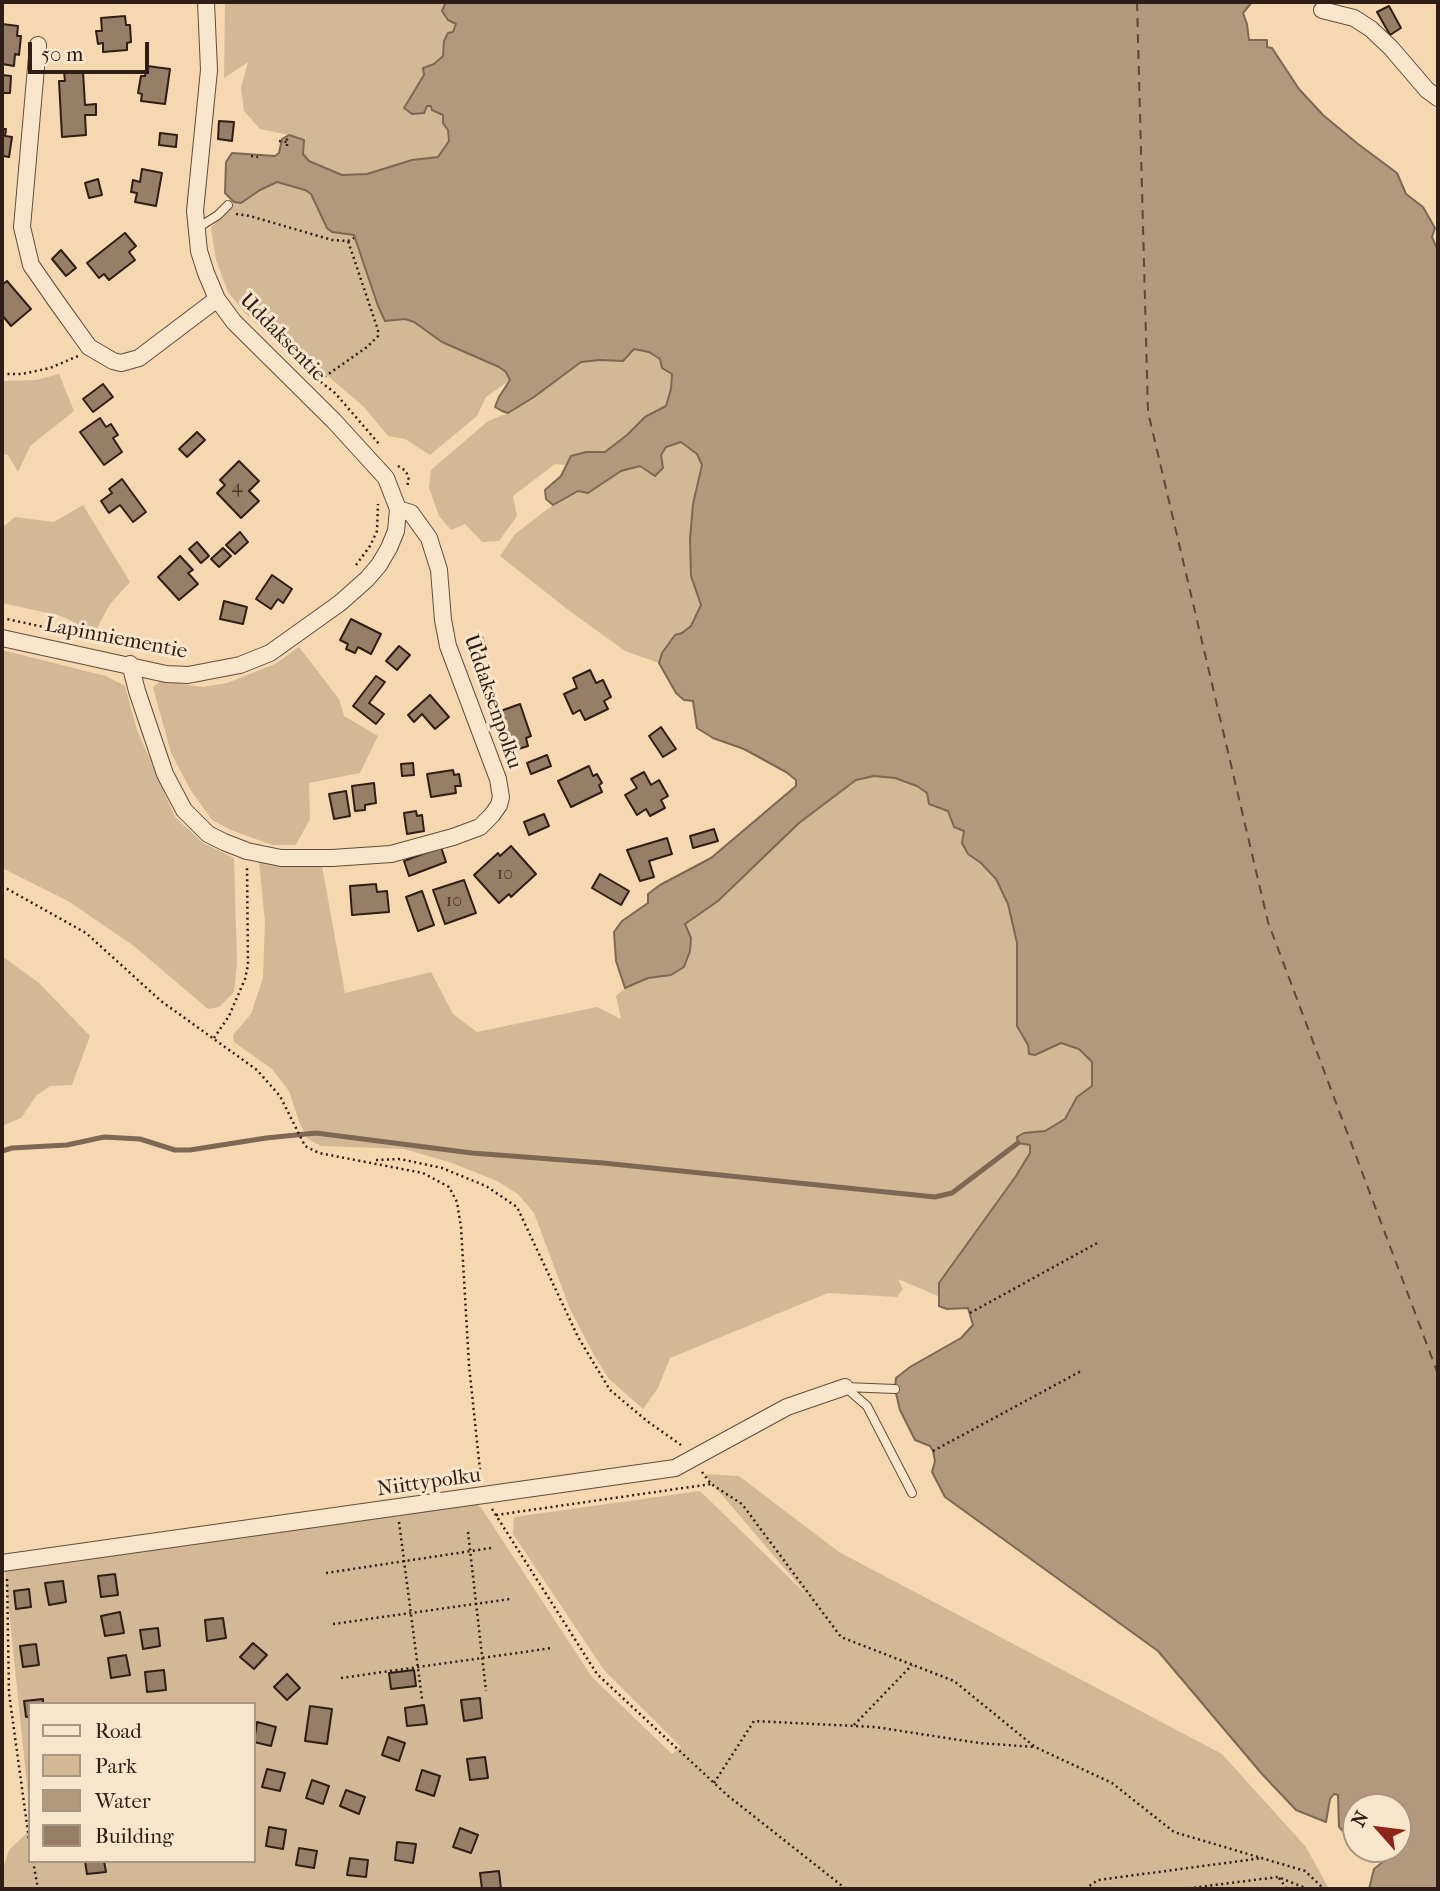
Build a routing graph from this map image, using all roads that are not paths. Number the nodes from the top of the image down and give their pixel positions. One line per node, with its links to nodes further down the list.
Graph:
1 (206, 2): 6 (street, Uddaksentie)
2 (1322, 10): 4 (street)
3 (38, 45): 7 (street)
4 (1438, 98)
5 (228, 205): 6 (lane)
6 (195, 229): 7 (street, Uddaksentie)
7 (217, 299): 8 (street, Uddaksentie)
8 (398, 509): 10 (street, Lapinniementie); 10 (street, Uddaksenpolku)
9 (2, 638): 10 (street, Lapinniementie)
10 (130, 664)
11 (845, 1387): 12 (lane); 13 (lane); 14 (street, Niittypolku)
12 (895, 1389)
13 (912, 1493)
14 (4, 1563)

